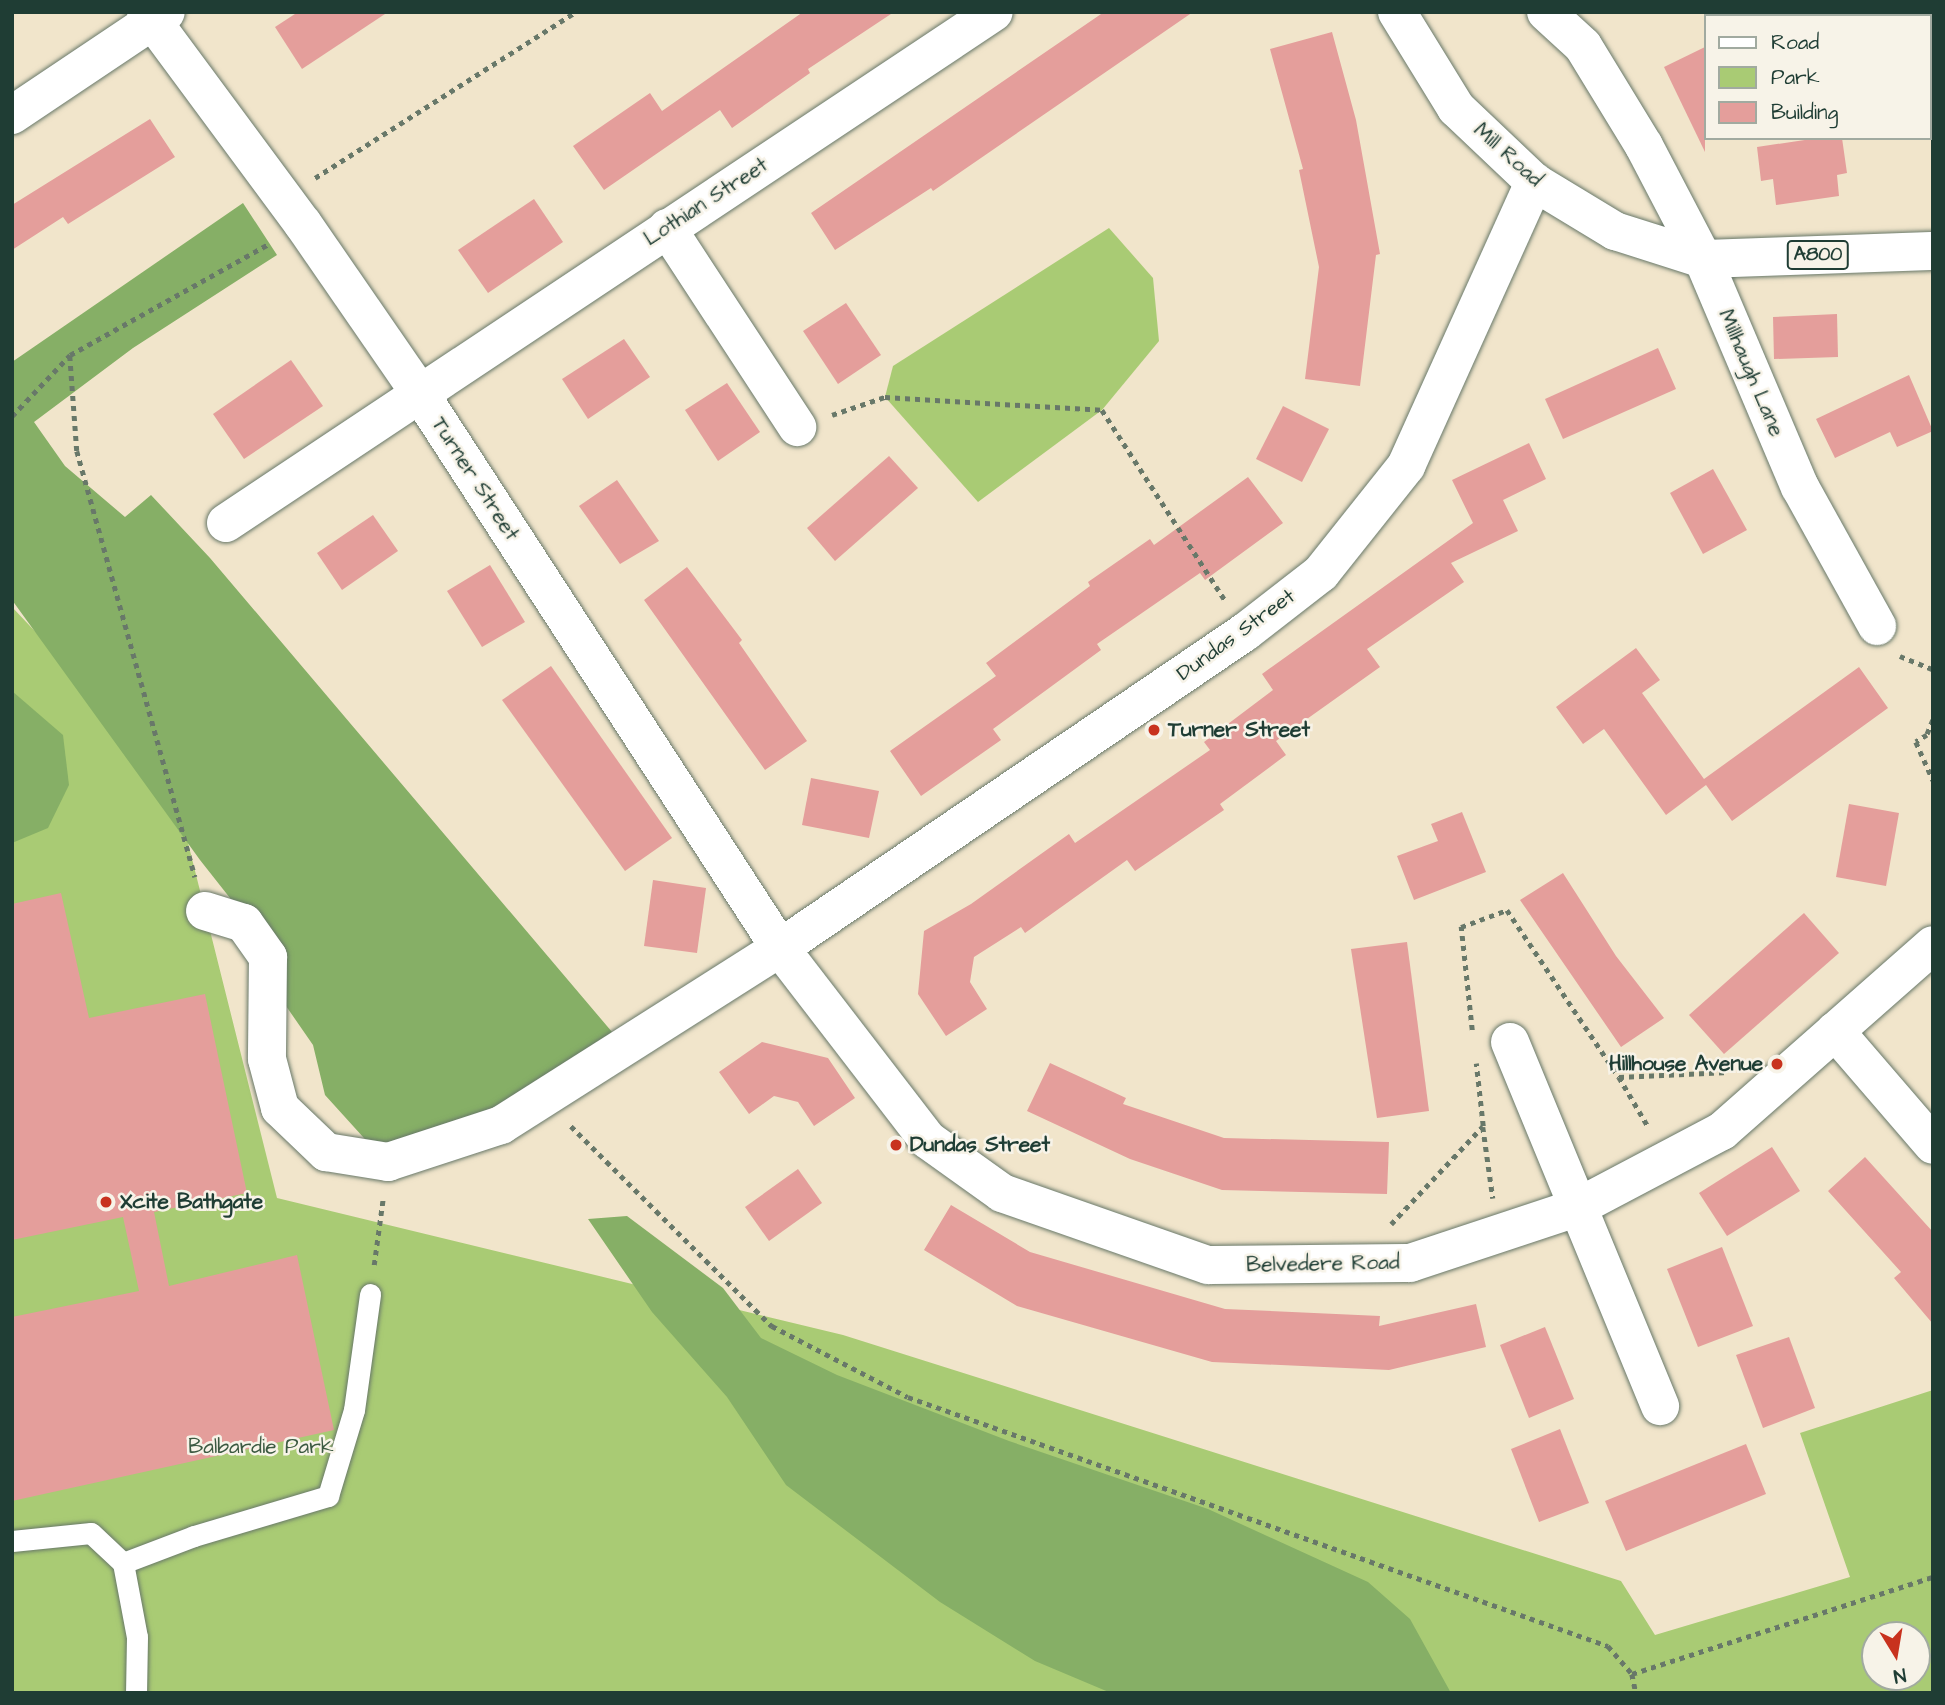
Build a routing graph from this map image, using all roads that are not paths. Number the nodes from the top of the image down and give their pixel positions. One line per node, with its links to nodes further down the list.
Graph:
1 (994, 12): 7 (street, Lothian Street)
2 (1396, 12): 6 (street, Mill Road / A800)
3 (1546, 12): 9 (street, Millhaugh Lane)
4 (156, 15): 5 (street); 10 (street, Turner Street)
5 (12, 116)
6 (1534, 182): 9 (street, Mill Road / A800); 16 (street, Dundas Street)
7 (667, 228): 10 (street, Lothian Street); 11 (street)
8 (1933, 251): 9 (street, A800)
9 (1703, 259): 13 (street, Millhaugh Lane)
10 (419, 392): 12 (street, Lothian Street); 16 (street, Turner Street)
11 (797, 427)
12 (226, 523)
13 (1877, 626)
14 (205, 911): 16 (street, Dundas Street)
15 (1933, 945): 17 (street, Belvedere Road)
16 (780, 948): 20 (street, Belvedere Road)
17 (1835, 1031): 19 (street); 20 (street, Belvedere Road)
18 (1510, 1042): 20 (street)
19 (1933, 1145)
20 (1576, 1208): 22 (street)
21 (370, 1294): 24 (lane)
22 (1660, 1406)
23 (12, 1541): 24 (lane)
24 (123, 1563): 25 (lane)
25 (136, 1693)

